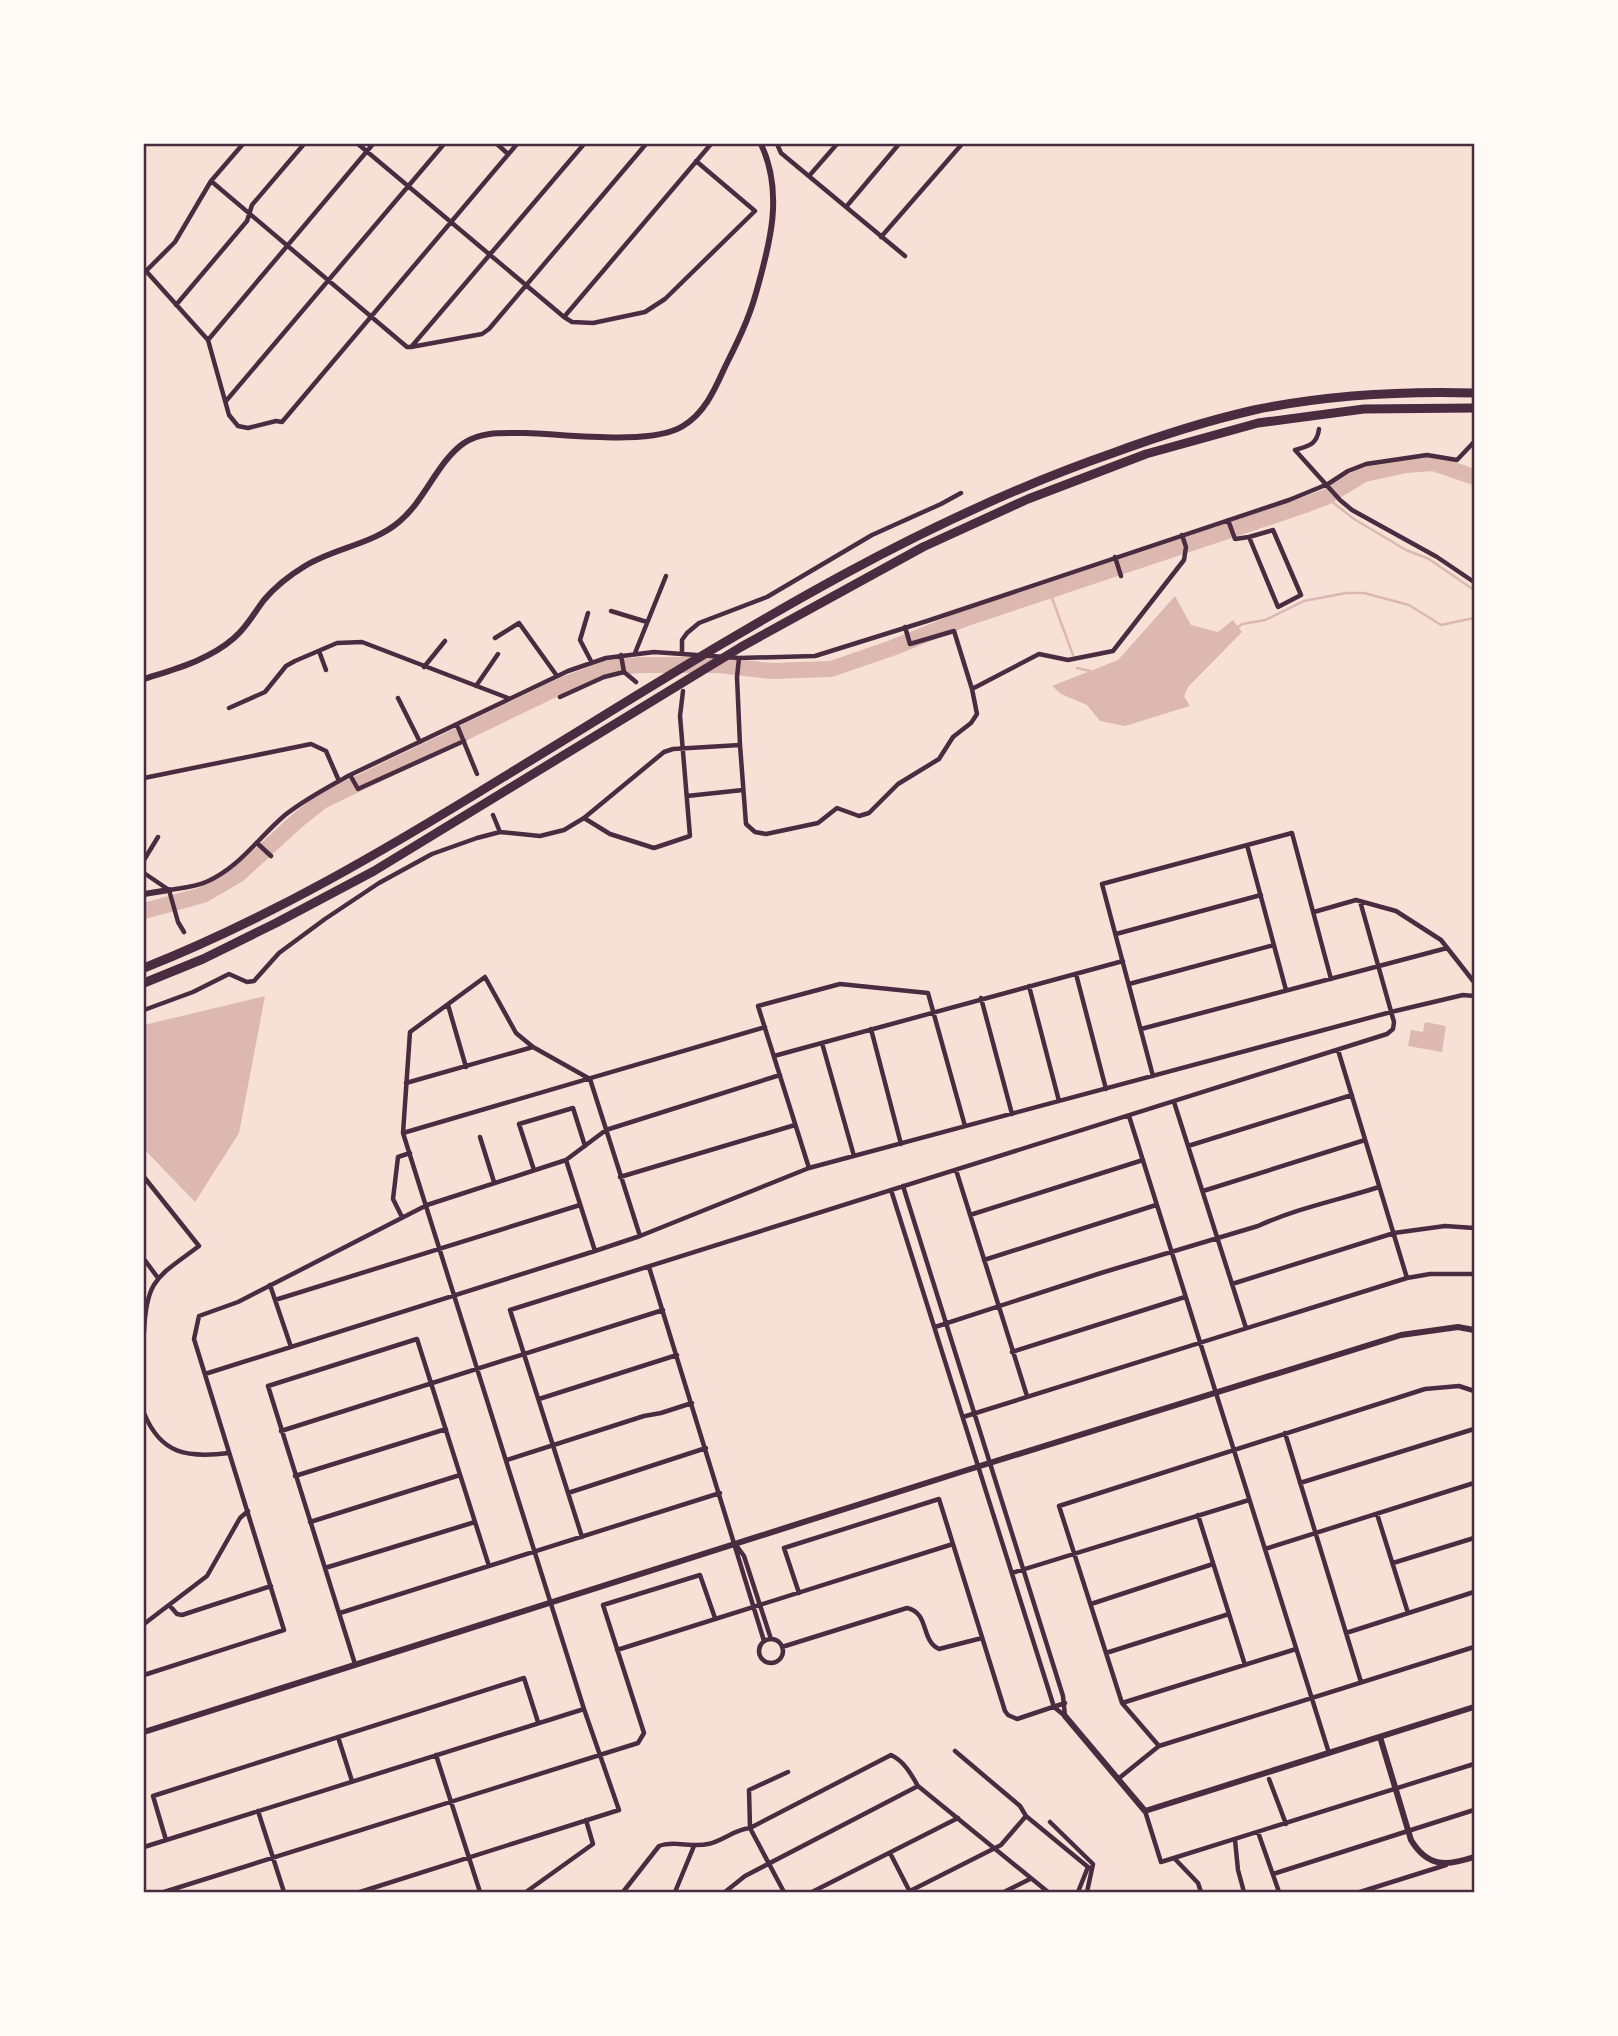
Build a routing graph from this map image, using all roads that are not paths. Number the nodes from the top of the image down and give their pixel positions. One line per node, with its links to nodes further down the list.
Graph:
1 (243, 144): 20 (street)
2 (304, 144): 23 (street)
3 (358, 144): 16 (street)
4 (373, 144): 16 (street)
5 (444, 144): 21 (street)
6 (497, 144): 17 (street)
7 (517, 144): 17 (street)
8 (584, 144): 27 (street)
9 (646, 144): 30 (street)
10 (711, 144): 18 (street)
11 (761, 144): 67 (street)
12 (776, 144): 19 (street)
13 (837, 144): 19 (street)
14 (899, 144): 22 (street)
15 (961, 144): 25 (street)
16 (367, 151): 21 (street); 26 (street)
17 (508, 155): 24 (street)
18 (696, 161): 33 (street); 33 (street)
19 (809, 176): 22 (street)
20 (211, 181): 23 (street); 31 (street)
21 (408, 187): 24 (street); 29 (street)
22 (845, 207): 25 (street)
23 (249, 213): 26 (street); 31 (street)
24 (450, 222): 27 (street); 32 (street)
25 (881, 237): 28 (street)
26 (287, 245): 29 (street); 34 (street)
27 (489, 255): 30 (street); 35 (street)
28 (905, 256)
29 (328, 280): 32 (street); 37 (street)
30 (526, 286): 33 (street); 35 (street)
31 (176, 305): 34 (street)
32 (370, 316): 35 (street); 37 (street)
33 (564, 317)
34 (208, 340): 37 (street)
35 (411, 347)
36 (1475, 393): 107 (highway)
37 (225, 402)
38 (1475, 408): 111 (highway)
39 (1319, 429): 41 (street)
40 (1475, 442): 41 (street)
41 (1328, 484): 43 (street); 49 (street)
42 (961, 492): 58 (street)
43 (1229, 521): 44 (street); 45 (street)
44 (1249, 537): 44 (street)
45 (1183, 538): 46 (street); 70 (street)
46 (1115, 557): 48 (street); 53 (street)
47 (666, 576): 52 (street)
48 (1121, 576)
49 (1475, 582)
50 (611, 611): 52 (street)
51 (588, 613): 62 (street)
52 (647, 622): 57 (street)
53 (905, 627): 61 (street); 70 (street)
54 (495, 638): 66 (street)
55 (445, 641): 63 (street)
56 (319, 651): 63 (street); 64 (street); 75 (street)
57 (635, 653): 58 (street); 60 (street)
58 (682, 653): 61 (street)
59 (498, 654): 69 (street)
60 (621, 654): 62 (street); 65 (street)
61 (739, 661): 79 (street)
62 (592, 663): 66 (street)
63 (424, 667): 69 (street)
64 (326, 670)
65 (624, 672): 68 (street); 72 (street)
66 (557, 676): 74 (street)
67 (144, 680)
68 (636, 682)
69 (476, 686): 74 (street)
70 (972, 689): 85 (street)
71 (683, 691): 80 (street)
72 (560, 697)
73 (398, 698): 78 (street)
74 (509, 699): 76 (street)
75 (229, 708)
76 (457, 725): 77 (street); 78 (street)
77 (464, 741): 81 (street); 82 (street)
78 (420, 742): 82 (street)
79 (740, 745): 80 (street); 85 (street)
80 (683, 749): 86 (street); 88 (street)
81 (477, 774)
82 (350, 775): 84 (street)
83 (144, 778): 84 (street)
84 (339, 781): 91 (street)
85 (743, 790): 86 (street)
86 (687, 796): 88 (street)
87 (494, 815): 89 (street)
88 (584, 818): 89 (street)
89 (500, 832): 118 (street)
90 (158, 837): 94 (street)
91 (257, 843): 93 (street); 96 (street)
92 (1247, 845): 98 (street); 100 (street); 102 (street)
93 (271, 856)
94 (144, 860)
95 (144, 873): 96 (street)
96 (170, 892): 97 (street); 101 (street)
97 (144, 894)
98 (1261, 895): 102 (street); 103 (street)
99 (1360, 901): 100 (street); 104 (street); 106 (street)
100 (1314, 912): 109 (street)
101 (184, 932)
102 (1116, 934): 105 (street)
103 (1274, 945): 112 (street); 114 (street)
104 (1447, 948): 106 (street); 110 (street)
105 (1123, 961): 108 (street); 112 (street)
106 (1379, 965): 109 (street); 120 (street)
107 (144, 968)
108 (1076, 974): 113 (street); 133 (street)
109 (1331, 979): 114 (street)
110 (1475, 982)
111 (144, 984)
112 (1129, 984): 123 (street)
113 (1029, 986): 116 (street); 135 (street)
114 (1286, 990): 123 (street)
115 (1475, 996): 120 (street)
116 (981, 998): 119 (street); 137 (street)
117 (448, 1004): 125 (street); 128 (street); 132 (street)
118 (144, 1010)
119 (933, 1012): 121 (street); 122 (street); 140 (street)
120 (1391, 1012): 126 (street); 130 (street)
121 (765, 1027): 127 (street); 131 (street)
122 (871, 1029): 124 (street); 145 (street)
123 (1141, 1029): 130 (street)
124 (822, 1043): 127 (street); 149 (street)
125 (533, 1047): 128 (street); 131 (street)
126 (1338, 1050): 134 (street); 136 (street)
127 (774, 1056): 129 (street)
128 (466, 1067): 132 (street)
129 (780, 1075): 139 (street); 141 (street)
130 (1153, 1076): 133 (street)
131 (590, 1079): 141 (street); 142 (street)
132 (406, 1083): 142 (street)
133 (1106, 1088): 135 (street)
134 (1352, 1095): 144 (street); 147 (street)
135 (1059, 1101): 137 (street)
136 (1174, 1102): 138 (street); 147 (street)
137 (1012, 1114): 140 (street)
138 (1129, 1116): 151 (street); 154 (street)
139 (795, 1125): 152 (street); 156 (street)
140 (965, 1126): 145 (street)
141 (606, 1130): 146 (street); 156 (street)
142 (403, 1133): 148 (street)
143 (481, 1137): 157 (street)
144 (1365, 1140): 159 (street); 161 (street)
145 (901, 1144): 149 (street)
146 (585, 1146): 150 (street); 153 (street)
147 (1188, 1146): 161 (street)
148 (410, 1153): 162 (street); 166 (street)
149 (854, 1156): 152 (street)
150 (566, 1160): 153 (street); 163 (street)
151 (1143, 1160): 164 (street); 165 (street)
152 (809, 1168): 169 (street)
153 (534, 1170): 157 (street)
154 (956, 1170): 158 (street); 165 (street)
155 (144, 1177): 178 (street)
156 (620, 1177): 169 (street)
157 (494, 1182): 162 (street)
158 (903, 1186): 160 (street); 187 (street)
159 (1379, 1186): 168 (street); 170 (street)
160 (891, 1190): 176 (street); 188 (street)
161 (1203, 1191): 170 (street)
162 (427, 1205): 166 (street); 171 (street)
163 (580, 1205): 171 (street); 172 (street)
164 (1156, 1205): 173 (street); 175 (street)
165 (970, 1215): 175 (street)
166 (402, 1217): 181 (street)
167 (1475, 1228): 168 (street)
168 (1394, 1233): 179 (street); 180 (street)
169 (640, 1236): 172 (street)
170 (1217, 1238): 173 (street); 180 (street)
171 (440, 1249): 182 (street); 184 (street)
172 (595, 1251): 182 (street)
173 (1171, 1253): 183 (street); 185 (street)
174 (144, 1259): 178 (street)
175 (984, 1260): 185 (street)
176 (649, 1267): 186 (street); 195 (street)
177 (1475, 1274): 179 (street)
178 (158, 1278): 191 (street)
179 (1407, 1278): 189 (street)
180 (1232, 1284): 189 (street)
181 (270, 1285): 184 (street); 198 (street)
182 (455, 1295): 193 (street); 197 (street)
183 (1185, 1297): 192 (street); 194 (street)
184 (275, 1300): 193 (street)
185 (999, 1307): 187 (street); 194 (street)
186 (663, 1310): 195 (street); 196 (street)
187 (946, 1323): 188 (street); 206 (street)
188 (936, 1327): 207 (street)
189 (1246, 1328): 192 (street)
190 (1475, 1330): 201 (street)
191 (144, 1333)
192 (1200, 1342): 201 (street); 202 (street)
193 (291, 1347): 198 (street)
194 (1012, 1352): 202 (street)
195 (525, 1354): 197 (street); 203 (street)
196 (677, 1355): 203 (street); 204 (street)
197 (478, 1369): 199 (street); 216 (street)
198 (205, 1374): 215 (street)
199 (432, 1384): 208 (street); 210 (street); 210 (street)
200 (1475, 1391): 211 (street)
201 (1215, 1393): 214 (street); 217 (street)
202 (1027, 1396): 206 (street)
203 (539, 1399): 212 (street)
204 (692, 1403): 212 (street); 213 (street)
205 (144, 1413): 215 (street)
206 (974, 1413): 207 (street); 217 (street)
207 (963, 1417): 218 (street)
208 (446, 1429): 219 (street); 220 (street)
209 (1475, 1429): 221 (street)
210 (281, 1431): 220 (street)
211 (1285, 1433): 214 (street); 221 (street)
212 (554, 1447): 216 (street); 223 (street)
213 (706, 1448): 223 (street); 224 (street)
214 (1233, 1450): 225 (street); 238 (street)
215 (229, 1452): 226 (street)
216 (507, 1460): 237 (street)
217 (990, 1463): 218 (street); 243 (street)
218 (978, 1467): 235 (street); 244 (street)
219 (460, 1475): 229 (street); 230 (street)
220 (295, 1476): 229 (street)
221 (1300, 1483): 231 (street)
222 (1475, 1483): 227 (street)
223 (568, 1493): 232 (street)
224 (720, 1493): 232 (street); 235 (street)
225 (1249, 1500): 228 (street); 236 (street)
226 (248, 1511): 245 (street); 251 (street)
227 (1377, 1514): 231 (street); 239 (street)
228 (1198, 1516): 238 (street); 240 (street)
229 (310, 1522): 242 (street)
230 (475, 1522): 241 (street); 242 (street)
231 (1315, 1533): 236 (street); 258 (street)
232 (582, 1537): 237 (street)
233 (1475, 1538): 239 (street)
234 (953, 1544): 247 (street); 247 (street); 259 (street)
235 (736, 1545): 248 (street); 249 (street); 252 (street)
236 (1265, 1549): 264 (street)
237 (535, 1552): 241 (street); 248 (street)
238 (1075, 1555): 243 (street); 250 (street)
239 (1393, 1563): 253 (street)
240 (1213, 1564): 250 (street); 255 (street)
241 (489, 1566): 254 (street)
242 (325, 1568): 254 (street)
243 (1024, 1570): 244 (street); 272 (street)
244 (1012, 1573): 274 (street)
245 (271, 1586): 251 (street); 269 (street)
246 (1475, 1592): 253 (street)
247 (799, 1593): 249 (street)
248 (552, 1602): 267 (street); 276 (street)
249 (759, 1604): 252 (street); 260 (street)
250 (1090, 1604): 266 (street)
251 (170, 1606): 257 (street)
252 (752, 1606): 256 (street); 261 (street)
253 (1408, 1612): 258 (street)
254 (340, 1613): 267 (street)
255 (1229, 1614): 266 (street); 268 (street)
256 (715, 1618): 265 (street); 265 (street)
257 (144, 1624)
258 (1346, 1633): 270 (street)
259 (982, 1638): 262 (street); 274 (street)
260 (771, 1639): 261 (street); 262 (street)
261 (764, 1641): 262 (street)
262 (782, 1647)
263 (1475, 1647): 270 (street)
264 (1296, 1649): 268 (street); 271 (street)
265 (617, 1650): 286 (street)
266 (1106, 1653): 273 (street)
267 (355, 1665): 279 (street)
268 (1245, 1665): 273 (street)
269 (144, 1675)
270 (1361, 1682): 271 (street)
271 (1312, 1698): 282 (street); 284 (street)
272 (1065, 1703): 274 (street); 277 (street)
273 (1122, 1703): 282 (street)
274 (1054, 1707): 277 (street)
275 (1475, 1707): 281 (street)
276 (584, 1709): 278 (street); 286 (street)
277 (1065, 1716): 289 (street)
278 (538, 1723): 280 (street); 285 (street)
279 (144, 1732)
280 (338, 1737): 291 (street); 306 (street)
281 (1380, 1737): 284 (street); 293 (street)
282 (1159, 1746): 289 (street)
283 (955, 1751): 298 (street)
284 (1329, 1753): 297 (street)
285 (436, 1755): 291 (street); 294 (street)
286 (601, 1755): 294 (street); 300 (street)
287 (1475, 1764): 293 (street)
288 (788, 1772): 303 (street)
289 (1118, 1779): 297 (street)
290 (1269, 1779): 302 (street)
291 (352, 1782): 296 (street)
292 (918, 1786): 299 (street); 303 (street); 316 (street)
293 (1396, 1789): 302 (street); 305 (street)
294 (452, 1802): 313 (street); 314 (street)
295 (1475, 1810): 305 (street)
296 (258, 1811): 306 (street); 313 (street)
297 (1145, 1811): 315 (street)
298 (1026, 1816): 310 (street); 318 (street)
299 (958, 1818): 310 (street); 311 (street)
300 (586, 1820): 314 (street); 325 (street)
301 (1049, 1822): 318 (street)
302 (1286, 1824): 304 (street)
303 (750, 1828): 308 (street); 316 (street)
304 (1258, 1832): 307 (street); 319 (street)
305 (1408, 1832): 317 (street); 319 (street)
306 (166, 1840): 309 (street)
307 (1235, 1840): 315 (street); 337 (street)
308 (694, 1846): 326 (street); 327 (street)
309 (144, 1847)
310 (994, 1848): 320 (street); 331 (street)
311 (890, 1853): 330 (street); 331 (street)
312 (1475, 1857): 317 (street)
313 (273, 1858): 321 (street); 322 (street)
314 (469, 1858): 323 (street); 324 (street)
315 (1175, 1859): 336 (street)
316 (769, 1864): 328 (street); 329 (street)
317 (1448, 1864): 339 (street)
318 (1091, 1868): 334 (street); 335 (street)
319 (1273, 1874): 338 (street)
320 (1030, 1879): 332 (street); 333 (street)
321 (164, 1892)
322 (284, 1892)
323 (360, 1892)
324 (480, 1892)
325 (526, 1892)
326 (623, 1892)
327 (675, 1892)
328 (725, 1892)
329 (784, 1892)
330 (813, 1892)
331 (910, 1892)
332 (1004, 1892)
333 (1048, 1892)
334 (1078, 1892)
335 (1087, 1892)
336 (1201, 1892)
337 (1244, 1892)
338 (1279, 1892)
339 (1360, 1892)

